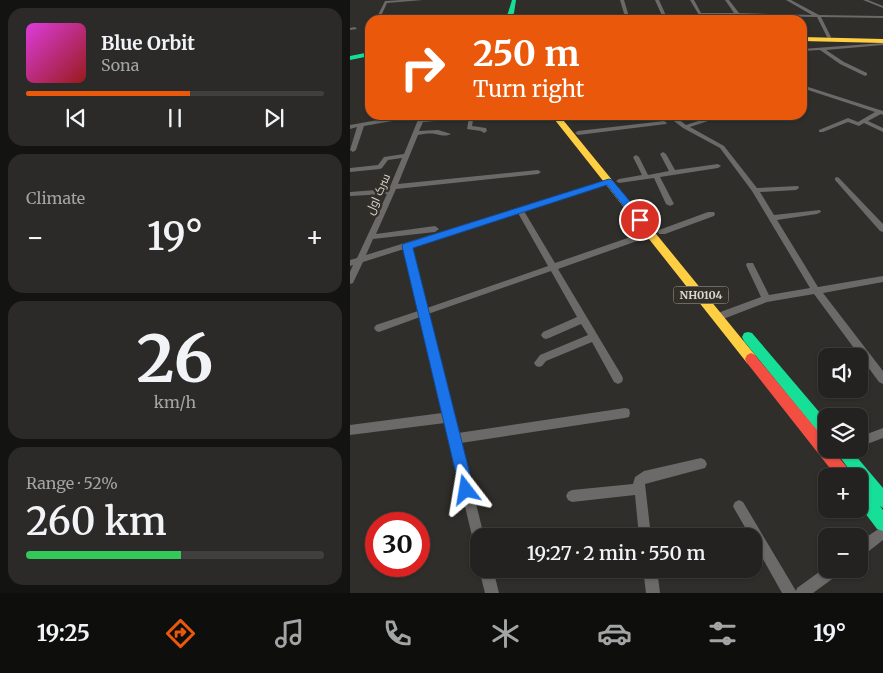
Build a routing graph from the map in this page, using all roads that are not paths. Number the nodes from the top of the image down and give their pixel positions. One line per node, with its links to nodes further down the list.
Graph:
1 (421, 0): 11 (street)
2 (514, 0): 12 (main road)
3 (622, 0): 13 (street)
4 (657, 0): 14 (street)
5 (692, 0): 15 (street)
6 (727, 0): 10 (street)
7 (788, 0): 19 (street)
8 (865, 0): 9 (street)
9 (883, 8)
10 (737, 14): 16 (street); 17 (street)
11 (380, 15)
12 (512, 15)
13 (626, 15)
14 (664, 15)
15 (701, 15)
16 (725, 15)
17 (778, 15)
18 (807, 16): 19 (street)
19 (818, 16): 20 (street); 23 (street)
20 (883, 17)
21 (807, 37): 23 (main road)
22 (807, 37): 24 (main road)
23 (829, 37): 24 (main road)
24 (883, 41): 25 (street)
25 (822, 49): 26 (street); 29 (street)
26 (807, 50)
27 (365, 54): 28 (main road)
28 (350, 56)
29 (865, 74)
30 (807, 88): 31 (street)
31 (882, 113): 39 (street)
32 (398, 120): 41 (street)
33 (419, 120): 47 (street, سرک اول)
34 (471, 120): 45 (street)
35 (559, 120): 61 (main road, NH0104)
36 (567, 120): 48 (main road, NH0104)
37 (676, 120): 43 (street)
38 (707, 120): 43 (street)
39 (864, 121): 44 (street); 46 (street)
40 (664, 123): 48 (street)
41 (361, 125): 42 (street); 50 (street)
42 (350, 127)
43 (685, 127): 64 (street)
44 (883, 130)
45 (484, 131)
46 (821, 131)
47 (416, 133): 49 (street); 52 (street, سرک اول)
48 (578, 133): 61 (main road, NH0104)
49 (448, 134)
50 (353, 150)
51 (662, 154): 57 (street)
52 (406, 156): 55 (street); 63 (street, سرک اول)
53 (636, 157): 59 (street)
54 (718, 166): 57 (street)
55 (350, 170)
56 (538, 172): 63 (street)
57 (674, 173): 58 (street)
58 (656, 176): 59 (street); 66 (street)
59 (646, 177): 61 (street)
60 (836, 179): 72 (street)
61 (614, 181): 67 (street); 73 (main road, NH0104)
62 (796, 188): 64 (street)
63 (393, 189): 65 (street); 74 (street, سرک اول)
64 (755, 190): 70 (street)
65 (350, 194)
66 (670, 204)
67 (520, 210): 75 (street); 79 (street)
68 (817, 212): 70 (street)
69 (711, 214): 73 (street)
70 (772, 218): 82 (street)
71 (435, 229): 74 (street)
72 (883, 229)
73 (656, 233): 79 (street); 85 (main road, NH0104)
74 (371, 237): 76 (street, سرک اول)
75 (407, 246): 76 (street); 84 (street)
76 (360, 260): 77 (street); 81 (street, سرک اول)
77 (350, 263)
78 (750, 265): 83 (street)
79 (554, 267): 84 (street); 86 (street)
80 (883, 279): 82 (street)
81 (350, 281)
82 (815, 289): 83 (street); 91 (street)
83 (766, 298): 85 (street)
84 (423, 312): 87 (street); 94 (street)
85 (723, 315): 95 (main road, NH0104); 102 (main road, NH0104)
86 (584, 319): 88 (street); 89 (street)
87 (379, 328)
88 (546, 335)
89 (594, 337): 90 (street); 92 (street)
90 (539, 363)
91 (883, 379)
92 (618, 380)
93 (625, 413): 98 (street)
94 (448, 417): 96 (street); 98 (street)
95 (818, 422)
96 (350, 430)
97 (883, 433): 99 (street)
98 (454, 439): 109 (street)
99 (868, 439)
100 (848, 458): 105 (main road)
101 (701, 464): 103 (street)
102 (839, 468)
103 (639, 489): 104 (street); 110 (street)
104 (572, 496)
105 (883, 500)
106 (868, 504): 108 (main road)
107 (739, 506): 118 (street)
108 (883, 523)
109 (476, 528)
110 (644, 528)
111 (883, 532): 112 (street)
112 (868, 543)
113 (488, 578): 116 (street)
114 (651, 578): 117 (street)
115 (822, 578): 119 (street)
116 (492, 593)
117 (653, 593)
118 (790, 593)
119 (802, 593)

